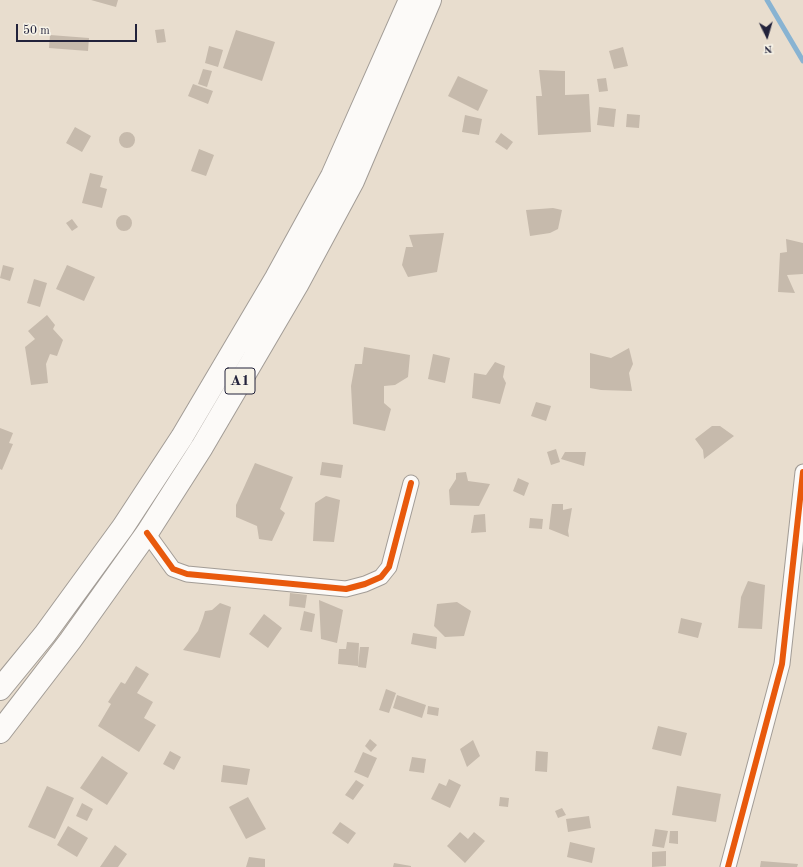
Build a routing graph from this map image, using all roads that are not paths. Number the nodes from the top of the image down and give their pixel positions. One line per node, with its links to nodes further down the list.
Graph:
1 (410, 0): 6 (highway, A1)
2 (430, 0): 5 (highway, A1)
3 (803, 472): 8 (street)
4 (411, 483): 5 (street)
5 (147, 533): 7 (highway, A1)
6 (0, 689)
7 (0, 732)
8 (728, 867)

